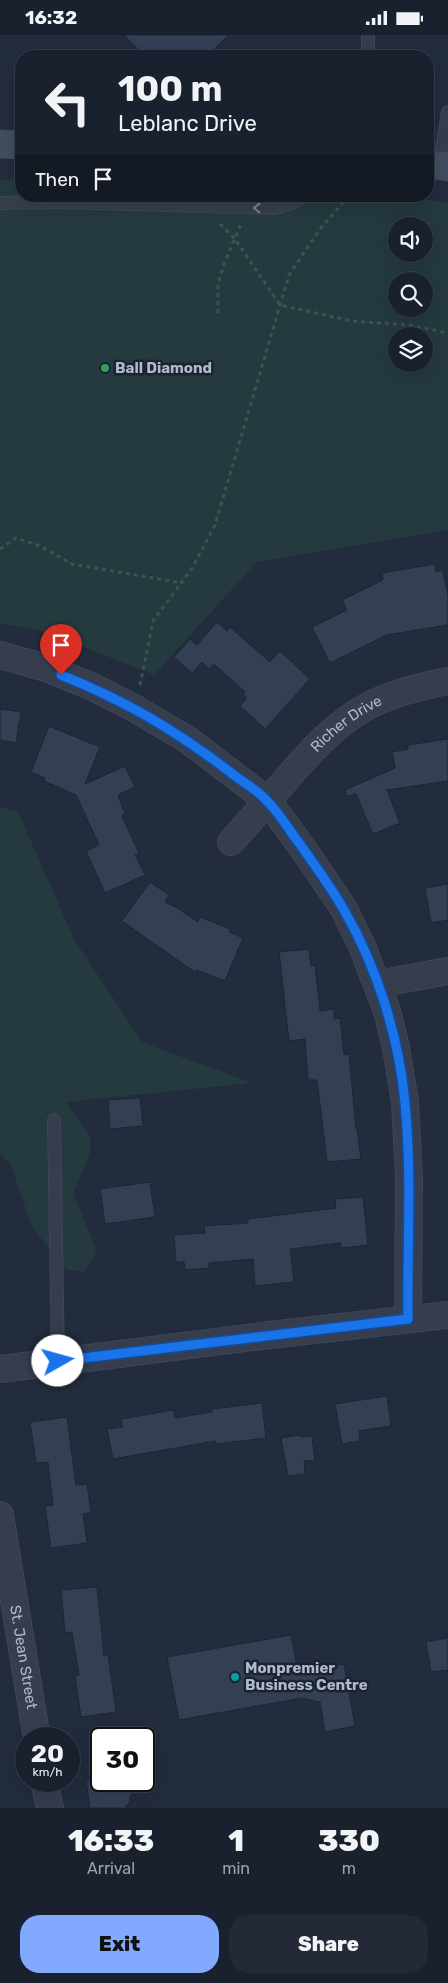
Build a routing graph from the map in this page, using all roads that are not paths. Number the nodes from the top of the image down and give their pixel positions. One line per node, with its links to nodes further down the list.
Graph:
1 (368, 35): 2 (lane)
2 (368, 50)
3 (448, 112): 6 (lane)
4 (0, 144): 5 (street)
5 (15, 145)
6 (438, 165)
7 (60, 202): 9 (lane, one-way to 7)
8 (60, 202): 10 (lane, one-way to 10)
9 (293, 202)
10 (0, 203)
11 (0, 655): 13 (street)
12 (448, 681): 13 (street, Richer Drive)
13 (268, 801): 14 (street, Richer Drive); 16 (street)
14 (231, 842)
15 (448, 971): 16 (street)
16 (377, 984): 19 (street)
17 (54, 1120): 20 (lane)
18 (448, 1315): 19 (street)
19 (408, 1319): 20 (street)
20 (58, 1361): 21 (street)
21 (0, 1369)
22 (0, 1515): 23 (street, St. Jean Street)
23 (35, 1727)
24 (46, 1792): 25 (street)
25 (50, 1808)

